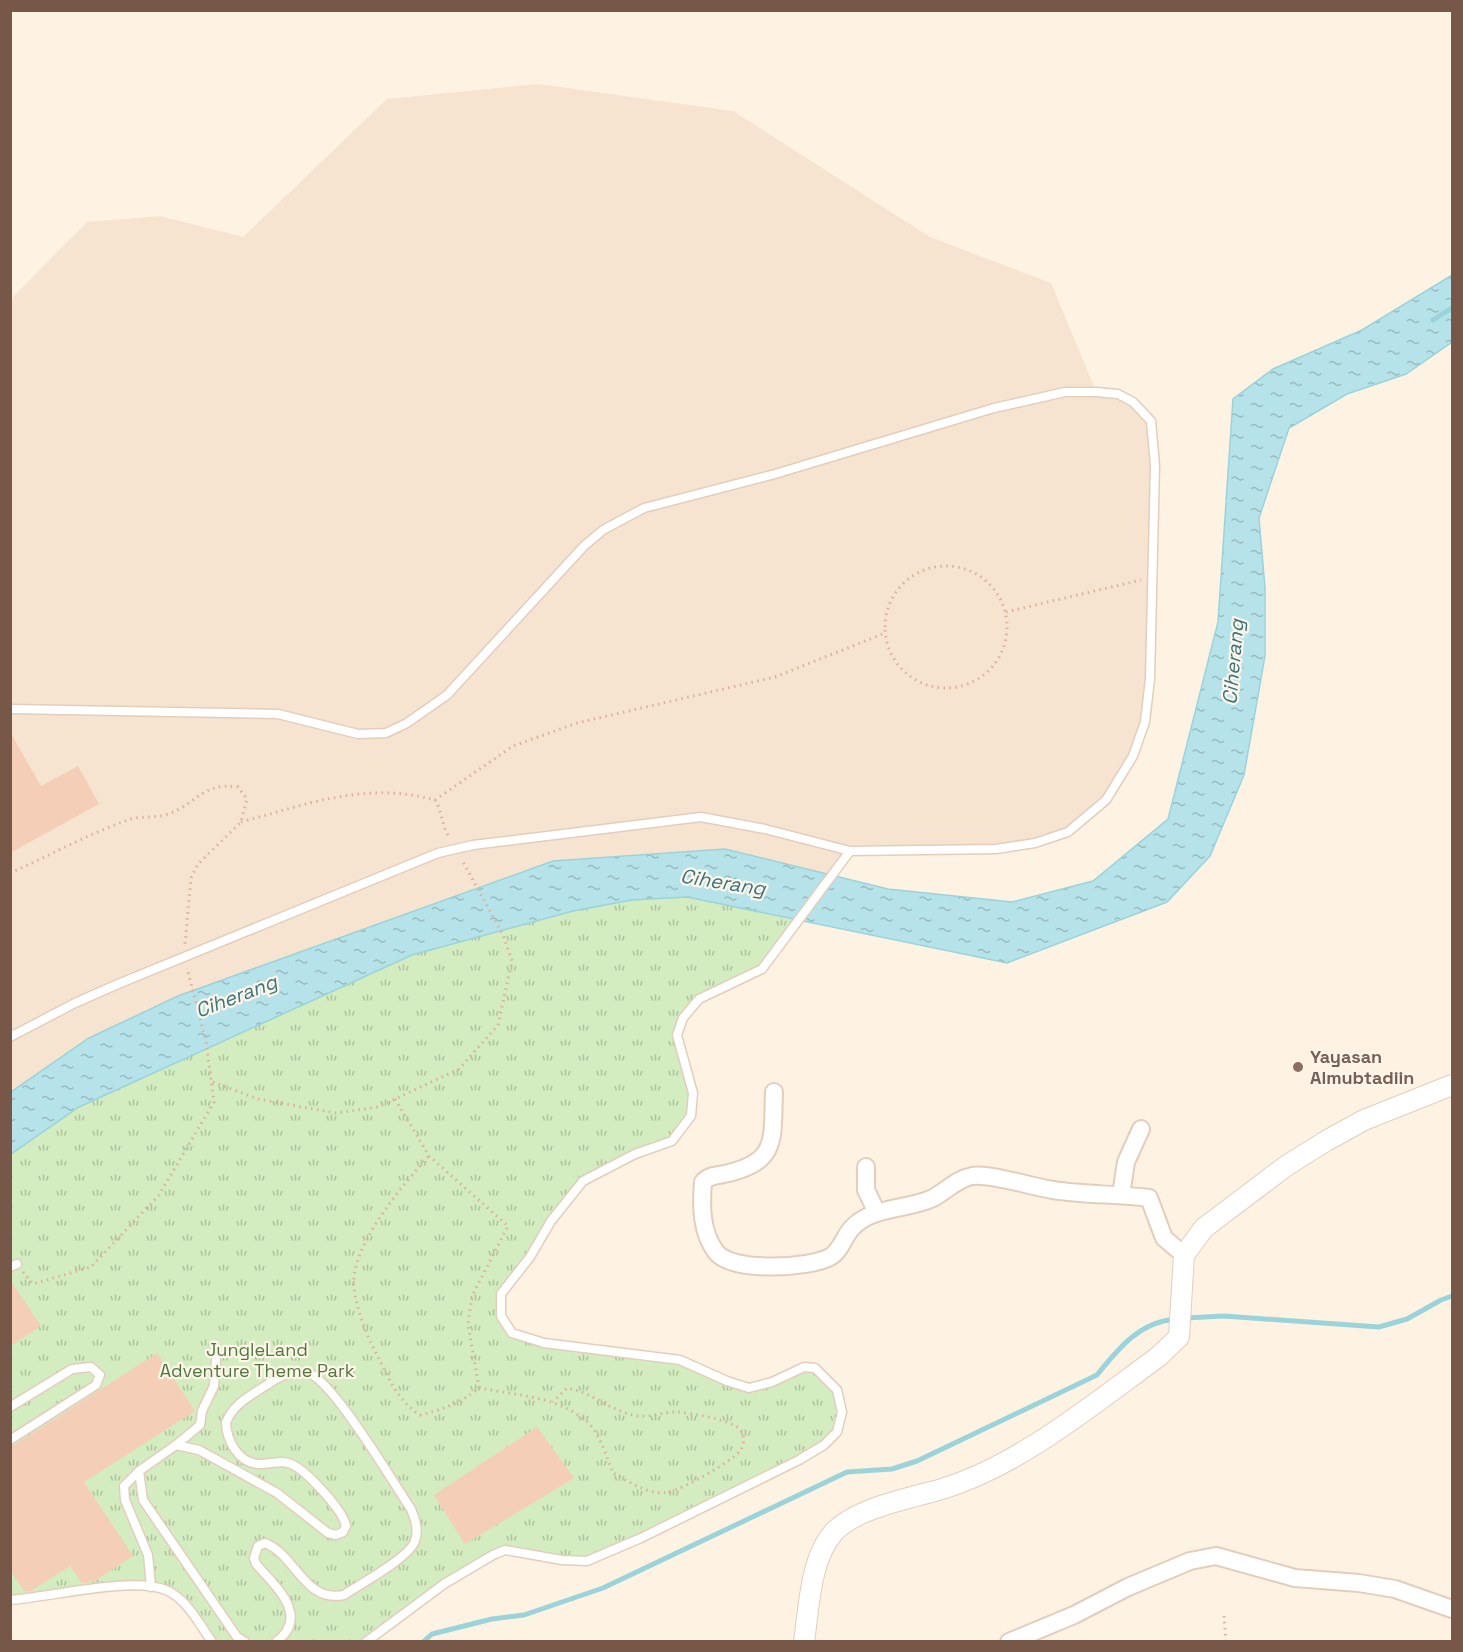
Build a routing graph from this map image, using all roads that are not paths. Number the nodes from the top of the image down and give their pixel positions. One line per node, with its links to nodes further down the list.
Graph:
1 (10, 709): 2 (lane)
2 (849, 850): 3 (lane); 22 (lane)
3 (10, 1037)
4 (1452, 1085): 10 (street)
5 (774, 1092): 9 (street)
6 (1141, 1129): 8 (street)
7 (866, 1167): 9 (street)
8 (1120, 1195): 9 (street); 10 (street)
9 (877, 1213)
10 (1184, 1255): 23 (street)
11 (216, 1359): 14 (lane)
12 (10, 1407): 13 (lane)
13 (10, 1440)
14 (176, 1445): 15 (lane); 21 (lane)
15 (139, 1471): 16 (lane); 20 (lane)
16 (151, 1587): 17 (lane); 19 (lane)
17 (10, 1600)
18 (1452, 1609): 24 (street)
19 (212, 1641)
20 (245, 1641)
21 (276, 1641)
22 (366, 1641)
23 (804, 1641)
24 (1009, 1641)

